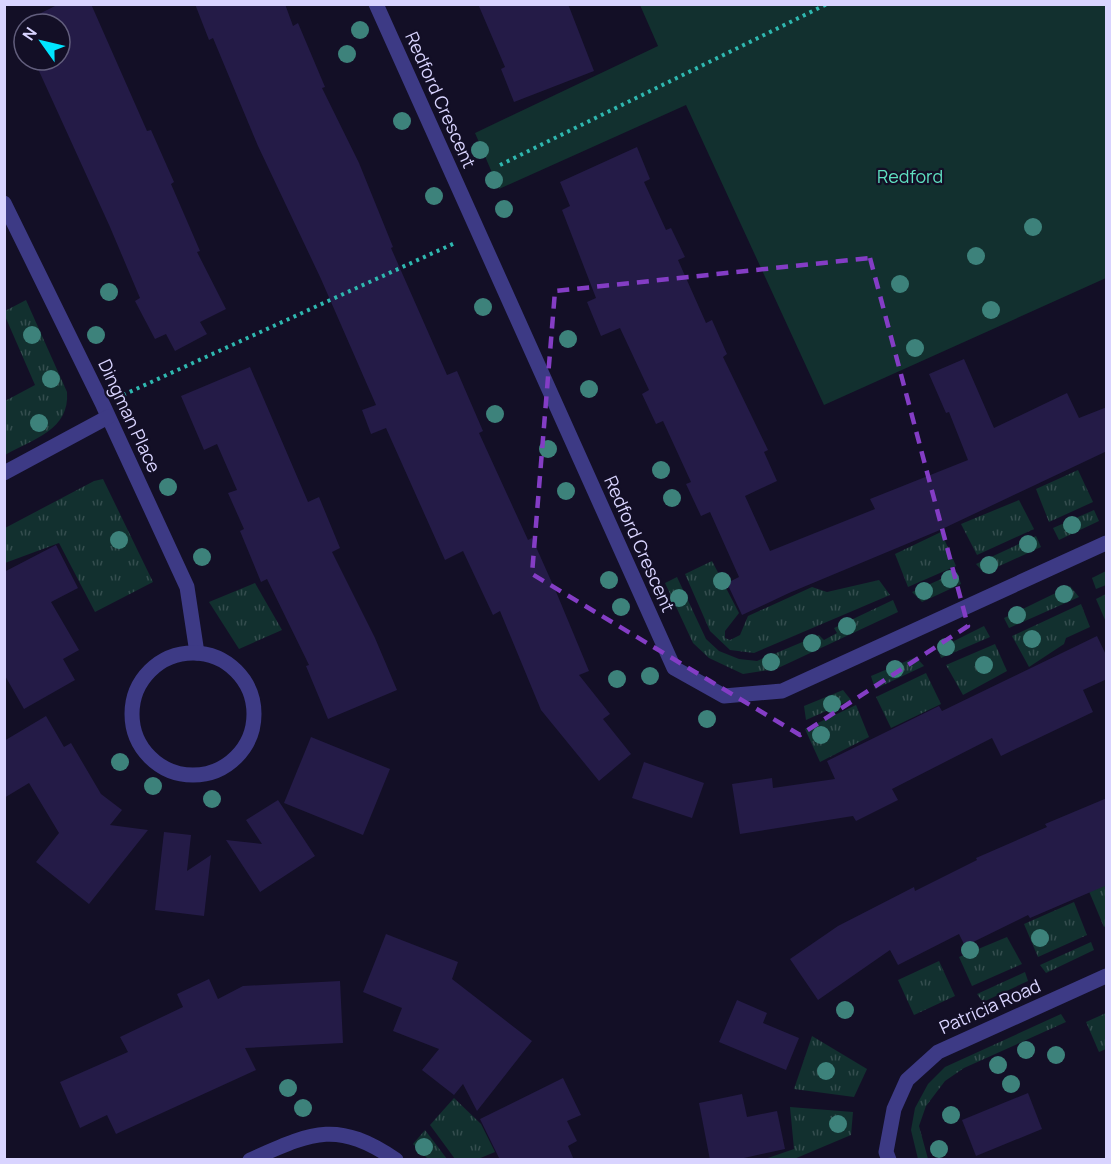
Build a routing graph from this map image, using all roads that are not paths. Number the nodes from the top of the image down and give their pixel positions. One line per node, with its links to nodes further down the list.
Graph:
1 (376, 4): 5 (street, Redford Crescent)
2 (4, 203): 3 (street, Dingman Place)
3 (106, 411): 4 (street); 6 (street, Dingman Place)
4 (4, 473)
5 (1107, 543)
6 (197, 653): 6 (street)
7 (1107, 976): 10 (street, Patricia Road)
8 (250, 1160): 9 (street)
9 (396, 1160)
10 (889, 1160)

